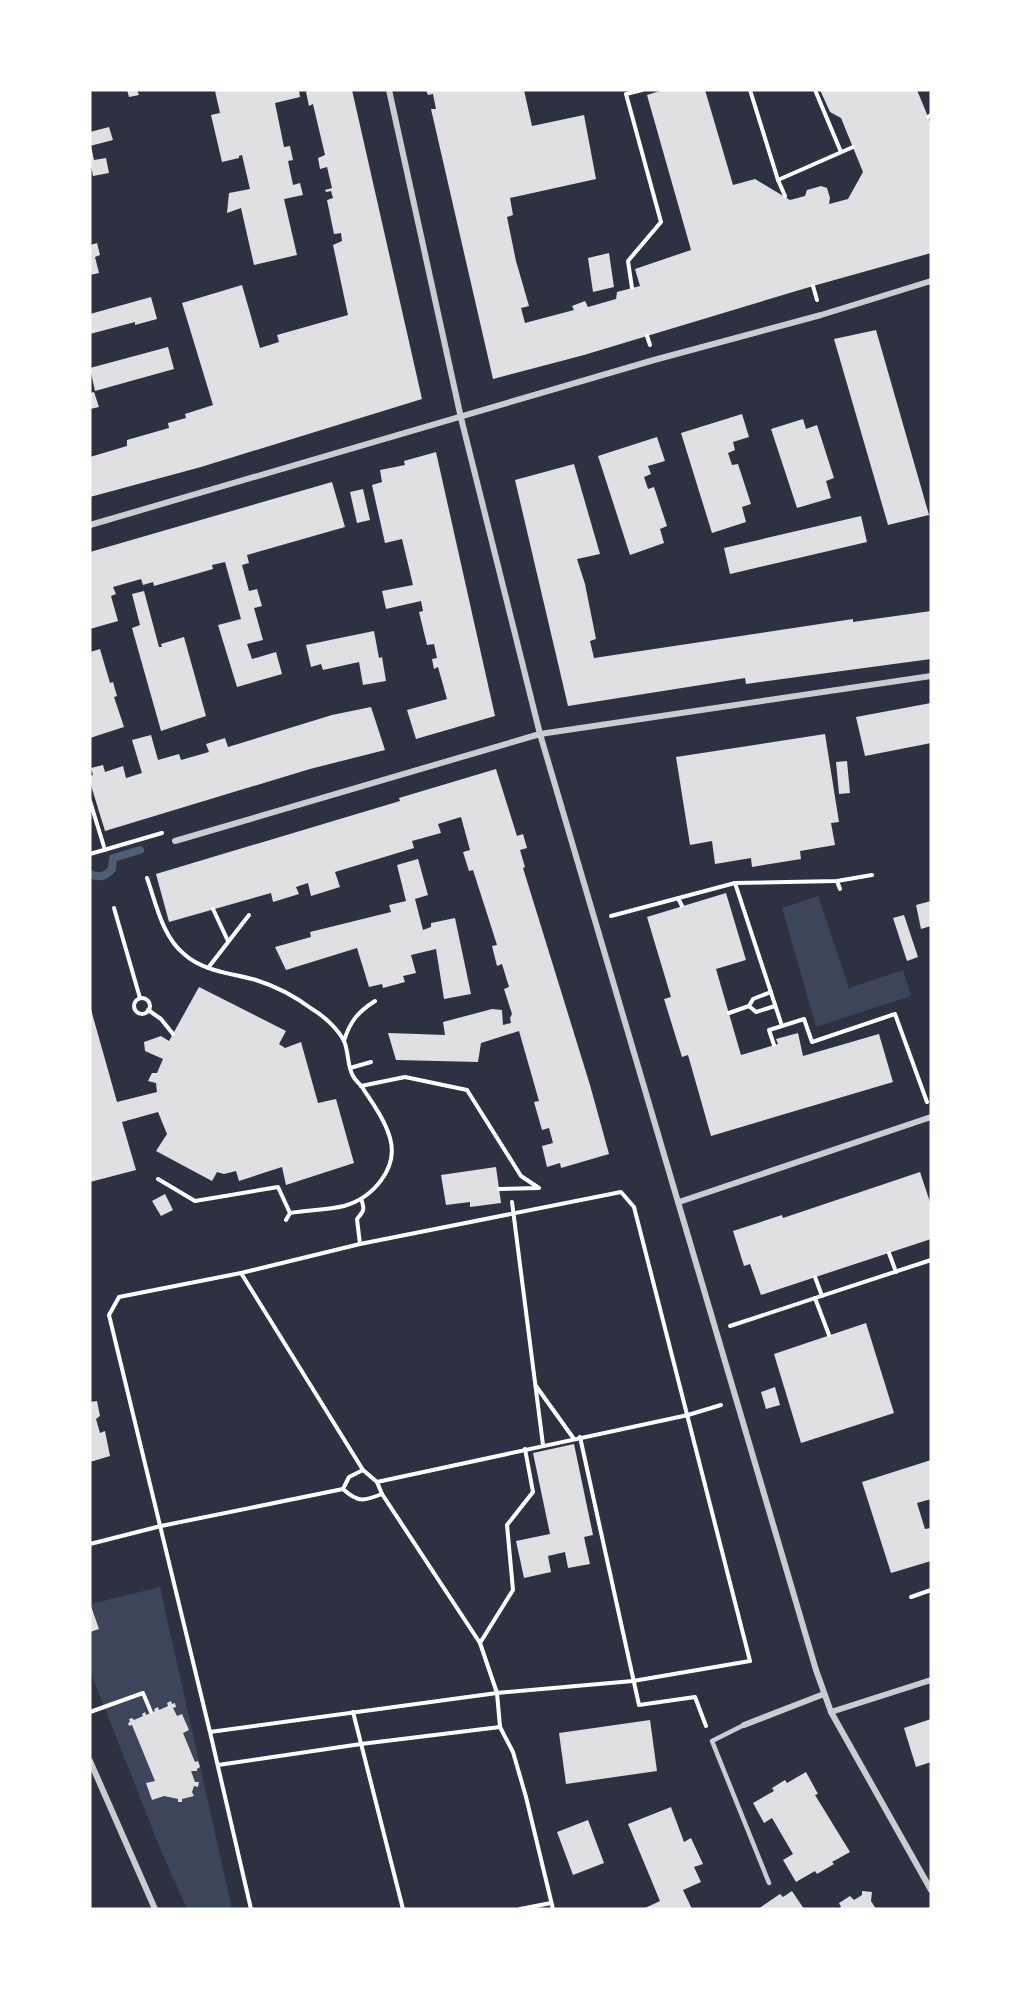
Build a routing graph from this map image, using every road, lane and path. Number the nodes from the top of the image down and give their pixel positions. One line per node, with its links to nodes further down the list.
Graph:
1 (389, 90): 11 (street)
2 (642, 90): 10 (path)
3 (750, 90): 7 (path)
4 (815, 90): 6 (path)
5 (853, 147): 6 (path)
6 (841, 152): 7 (path)
7 (778, 180): 8 (path)
8 (785, 196)
9 (931, 281): 11 (street)
10 (632, 288)
11 (461, 418): 12 (street); 14 (street)
12 (90, 525)
13 (931, 676): 14 (street)
14 (540, 735): 16 (street); 29 (street)
15 (90, 801): 17 (path)
16 (175, 841): 17 (path)
17 (105, 850): 18 (path)
18 (90, 854)
19 (872, 875): 21 (path)
20 (147, 878): 31 (path)
21 (837, 881): 22 (path); 23 (path)
22 (735, 883): 24 (path); 32 (path)
23 (840, 889)
24 (678, 898): 25 (path); 29 (path)
25 (682, 906)
26 (114, 908): 33 (path)
27 (213, 909): 30 (path)
28 (249, 915): 30 (path)
29 (595, 921): 52 (street)
30 (228, 941): 31 (path)
31 (208, 968): 41 (path)
32 (771, 992): 35 (path); 36 (path)
33 (140, 998): 37 (path); 37 (path)
34 (375, 1001): 41 (path)
35 (749, 1006): 36 (path); 38 (path)
36 (775, 1006): 39 (path)
37 (148, 1010): 40 (path)
38 (729, 1013)
39 (782, 1026): 42 (path); 46 (path)
40 (173, 1034)
41 (344, 1042): 44 (path)
42 (774, 1045)
43 (371, 1062): 44 (path)
44 (350, 1068): 45 (path)
45 (361, 1086): 49 (path); 50 (path)
46 (928, 1103)
47 (931, 1117): 52 (street)
48 (158, 1179): 54 (path)
49 (499, 1189)
50 (361, 1199): 54 (path); 56 (path)
51 (512, 1202): 53 (path)
52 (679, 1202): 64 (street)
53 (513, 1212): 56 (path); 66 (path); 68 (path)
54 (290, 1213): 55 (path)
55 (286, 1220)
56 (360, 1244): 60 (path)
57 (890, 1253): 59 (path)
58 (931, 1260): 59 (path)
59 (896, 1272): 62 (path)
60 (241, 1273): 73 (path); 77 (path)
61 (815, 1277): 62 (path)
62 (822, 1296): 63 (path)
63 (815, 1298): 64 (path); 65 (path)
64 (715, 1331): 67 (street)
65 (829, 1335)
66 (535, 1385): 70 (path); 71 (path)
67 (736, 1401): 68 (path); 85 (street)
68 (688, 1415): 69 (path); 83 (path)
69 (580, 1437): 70 (path); 83 (path)
70 (574, 1439): 71 (path)
71 (543, 1446): 72 (path)
72 (525, 1449): 74 (path); 81 (path)
73 (363, 1470): 74 (path); 75 (path)
74 (377, 1482): 76 (path)
75 (343, 1489): 76 (path); 77 (path)
76 (382, 1494): 81 (path)
77 (161, 1526): 78 (path); 92 (path)
78 (90, 1544)
79 (931, 1590): 80 (path)
80 (911, 1597)
81 (480, 1642): 84 (path)
82 (931, 1680): 89 (street)
83 (633, 1681): 84 (path); 93 (path)
84 (497, 1693): 88 (path); 91 (path)
85 (824, 1694): 89 (street); 90 (street)
86 (90, 1712): 87 (path)
87 (151, 1712)
88 (353, 1712): 92 (path); 94 (path)
89 (831, 1712): 98 (street)
90 (744, 1725): 93 (lane)
91 (500, 1727): 94 (path); 99 (path)
92 (210, 1732): 96 (path)
93 (712, 1741): 97 (lane)
94 (361, 1744): 96 (path); 102 (path)
95 (90, 1761): 100 (street)
96 (218, 1765): 101 (path)
97 (770, 1883)
98 (931, 1890)
99 (551, 1904): 103 (path); 104 (path)
100 (155, 1909)
101 (251, 1909)
102 (403, 1909)
103 (519, 1909)
104 (553, 1909)

